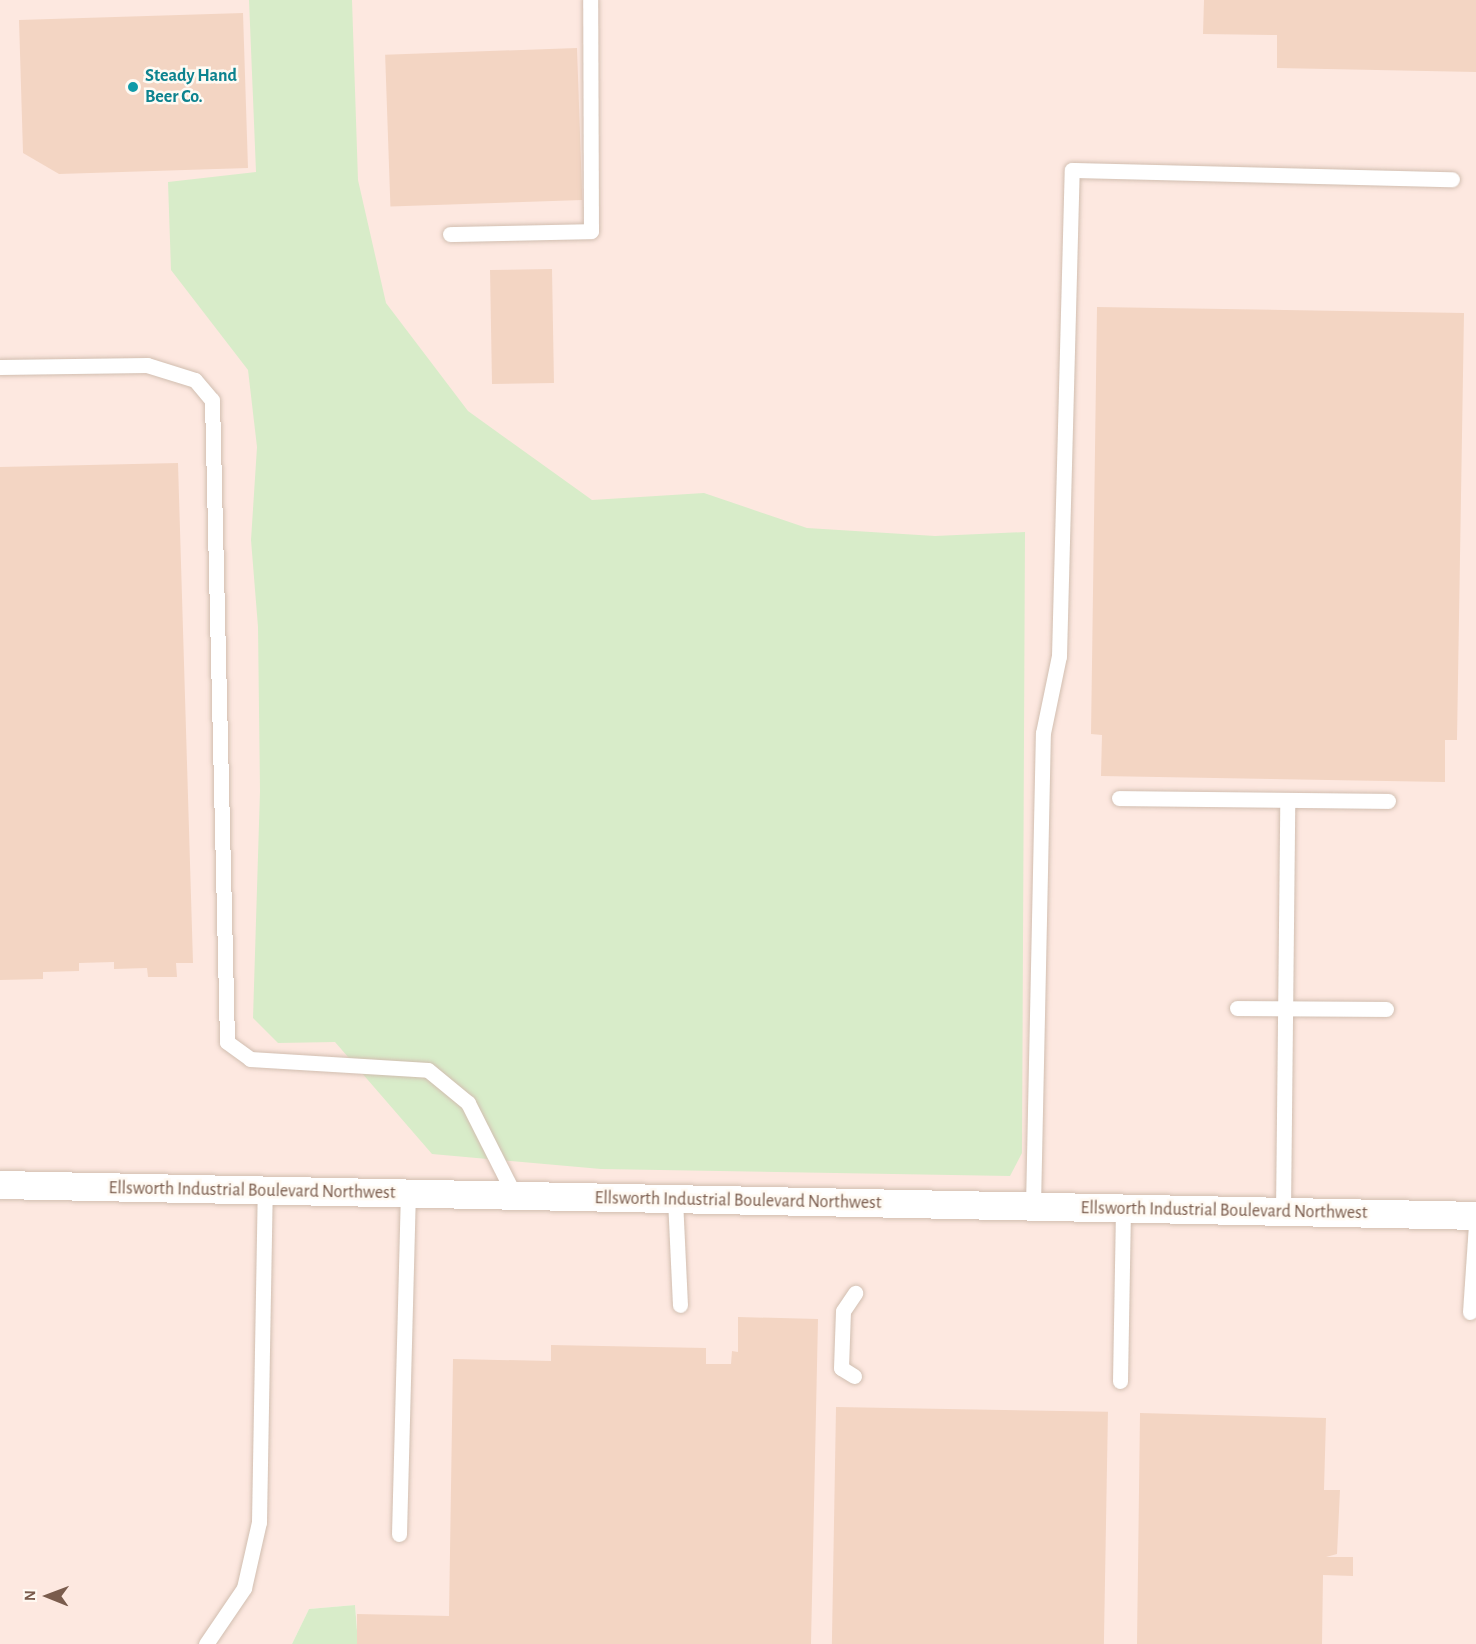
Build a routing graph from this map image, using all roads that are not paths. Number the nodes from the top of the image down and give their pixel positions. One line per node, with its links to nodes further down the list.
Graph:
1 (590, 0): 3 (lane)
2 (1452, 179): 16 (lane)
3 (450, 234)
4 (0, 367): 14 (lane)
5 (1119, 798): 6 (lane)
6 (1287, 801): 7 (lane); 9 (lane)
7 (1388, 801)
8 (1237, 1008): 9 (lane)
9 (1285, 1008): 10 (lane); 18 (lane)
10 (1386, 1009)
11 (0, 1185): 12 (street, Ellsworth Industrial Boulevard Northwest)
12 (264, 1191): 13 (street, Ellsworth Industrial Boulevard Northwest); 27 (lane)
13 (408, 1194): 14 (street, Ellsworth Industrial Boulevard Northwest); 26 (lane)
14 (515, 1196): 15 (street, Ellsworth Industrial Boulevard Northwest)
15 (675, 1199): 16 (street, Ellsworth Industrial Boulevard Northwest); 22 (lane)
16 (1033, 1206): 17 (street, Ellsworth Industrial Boulevard Northwest)
17 (1123, 1209): 18 (street, Ellsworth Industrial Boulevard Northwest); 25 (lane)
18 (1283, 1212): 19 (street, Ellsworth Industrial Boulevard Northwest)
19 (1476, 1216)
20 (1476, 1223): 23 (lane)
21 (855, 1293): 24 (lane)
22 (680, 1305)
23 (1470, 1312)
24 (854, 1376)
25 (1120, 1381)
26 (399, 1534)
27 (206, 1644)

